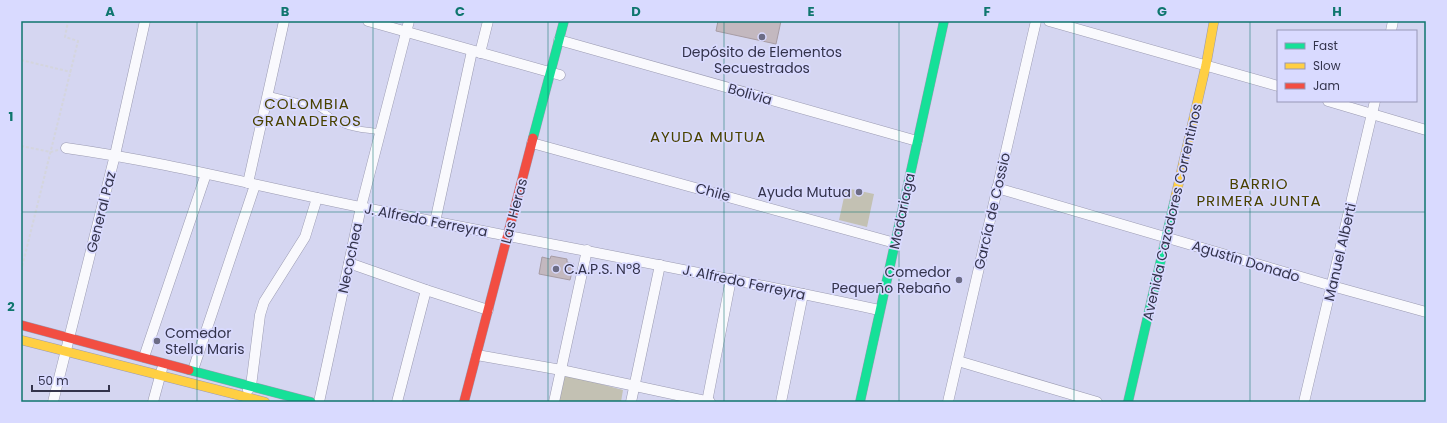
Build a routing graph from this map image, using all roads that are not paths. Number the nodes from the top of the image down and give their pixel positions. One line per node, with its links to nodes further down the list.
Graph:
1 (145, 21): 26 (street, General Paz)
2 (284, 21): 17 (street)
3 (368, 21): 11 (street)
4 (409, 21): 11 (street, Necochea)
5 (488, 21): 13 (street)
6 (564, 21): 12 (main road, Las Heras)
7 (944, 21): 23 (main road, Madariaga)
8 (1036, 21): 29 (street, García de Cossio)
9 (1049, 21): 14 (street)
10 (1214, 21): 14 (main road, Avenida Cazadores Correntinos)
11 (406, 32): 13 (street); 22 (street, Necochea)
12 (566, 42): 15 (main road, Las Heras); 23 (street, Bolivia)
13 (476, 52): 15 (street); 32 (street)
14 (1206, 66): 16 (street); 34 (main road, Avenida Cazadores Correntinos)
15 (557, 75): 24 (main road, Las Heras)
16 (1277, 86)
17 (267, 94): 22 (lane); 28 (street)
18 (1331, 102): 20 (street)
19 (1374, 102): 20 (street, Manuel Alberti)
20 (1372, 114): 21 (street); 40 (street, Manuel Alberti)
21 (1426, 130)
22 (381, 132): 31 (street, Necochea)
23 (917, 141): 35 (main road, Madariaga)
24 (539, 144): 33 (main road, Las Heras); 35 (street, Chile)
25 (66, 148): 26 (street, J. Alfredo Ferreyra)
26 (115, 155): 27 (street, J. Alfredo Ferreyra); 47 (street, General Paz)
27 (206, 174): 28 (street, J. Alfredo Ferreyra); 51 (street)
28 (252, 184): 30 (street, J. Alfredo Ferreyra); 54 (street)
29 (997, 188): 34 (street, Agustín Donado); 52 (street, García de Cossio)
30 (317, 198): 31 (street, J. Alfredo Ferreyra); 57 (street)
31 (361, 207): 32 (street, J. Alfredo Ferreyra); 37 (street, Necochea)
32 (435, 222): 33 (street, J. Alfredo Ferreyra)
33 (515, 237): 36 (street, J. Alfredo Ferreyra); 43 (main road, Las Heras)
34 (1166, 237): 40 (street, Agustín Donado); 74 (main road, Avenida Cazadores Correntinos)
35 (895, 242): 44 (main road, Madariaga)
36 (587, 250): 38 (street, J. Alfredo Ferreyra); 55 (street)
37 (349, 263): 41 (street); 64 (street, Necochea)
38 (660, 265): 39 (street, J. Alfredo Ferreyra); 58 (street)
39 (731, 279): 42 (street, J. Alfredo Ferreyra); 69 (street)
40 (1332, 286): 45 (street, Agustín Donado); 75 (street, Manuel Alberti)
41 (426, 290): 43 (street); 65 (street)
42 (803, 294): 44 (street, J. Alfredo Ferreyra); 70 (street)
43 (488, 310): 50 (main road, Las Heras)
44 (879, 310): 71 (main road, Madariaga)
45 (1426, 312)
46 (21, 325): 47 (main road)
47 (69, 338): 49 (street, General Paz); 51 (main road)
48 (21, 340): 49 (main road)
49 (65, 351): 56 (main road); 60 (street, General Paz)
50 (484, 356): 55 (street); 66 (main road, Las Heras)
51 (144, 357): 53 (main road)
52 (958, 361): 72 (street, García de Cossio); 73 (street)
53 (164, 363): 54 (main road); 56 (street)
54 (193, 370): 57 (main road)
55 (561, 370): 58 (street); 67 (street)
56 (160, 375): 59 (main road); 61 (street)
57 (251, 386): 59 (street); 63 (main road)
58 (634, 386): 68 (street); 69 (street)
59 (242, 399): 62 (main road)
60 (53, 402)
61 (153, 402)
62 (265, 402)
63 (310, 402)
64 (319, 402)
65 (396, 402)
66 (464, 402)
67 (554, 402)
68 (631, 402)
69 (708, 402)
70 (781, 402)
71 (860, 402)
72 (948, 402)
73 (1097, 402)
74 (1128, 402)
75 (1304, 402)

